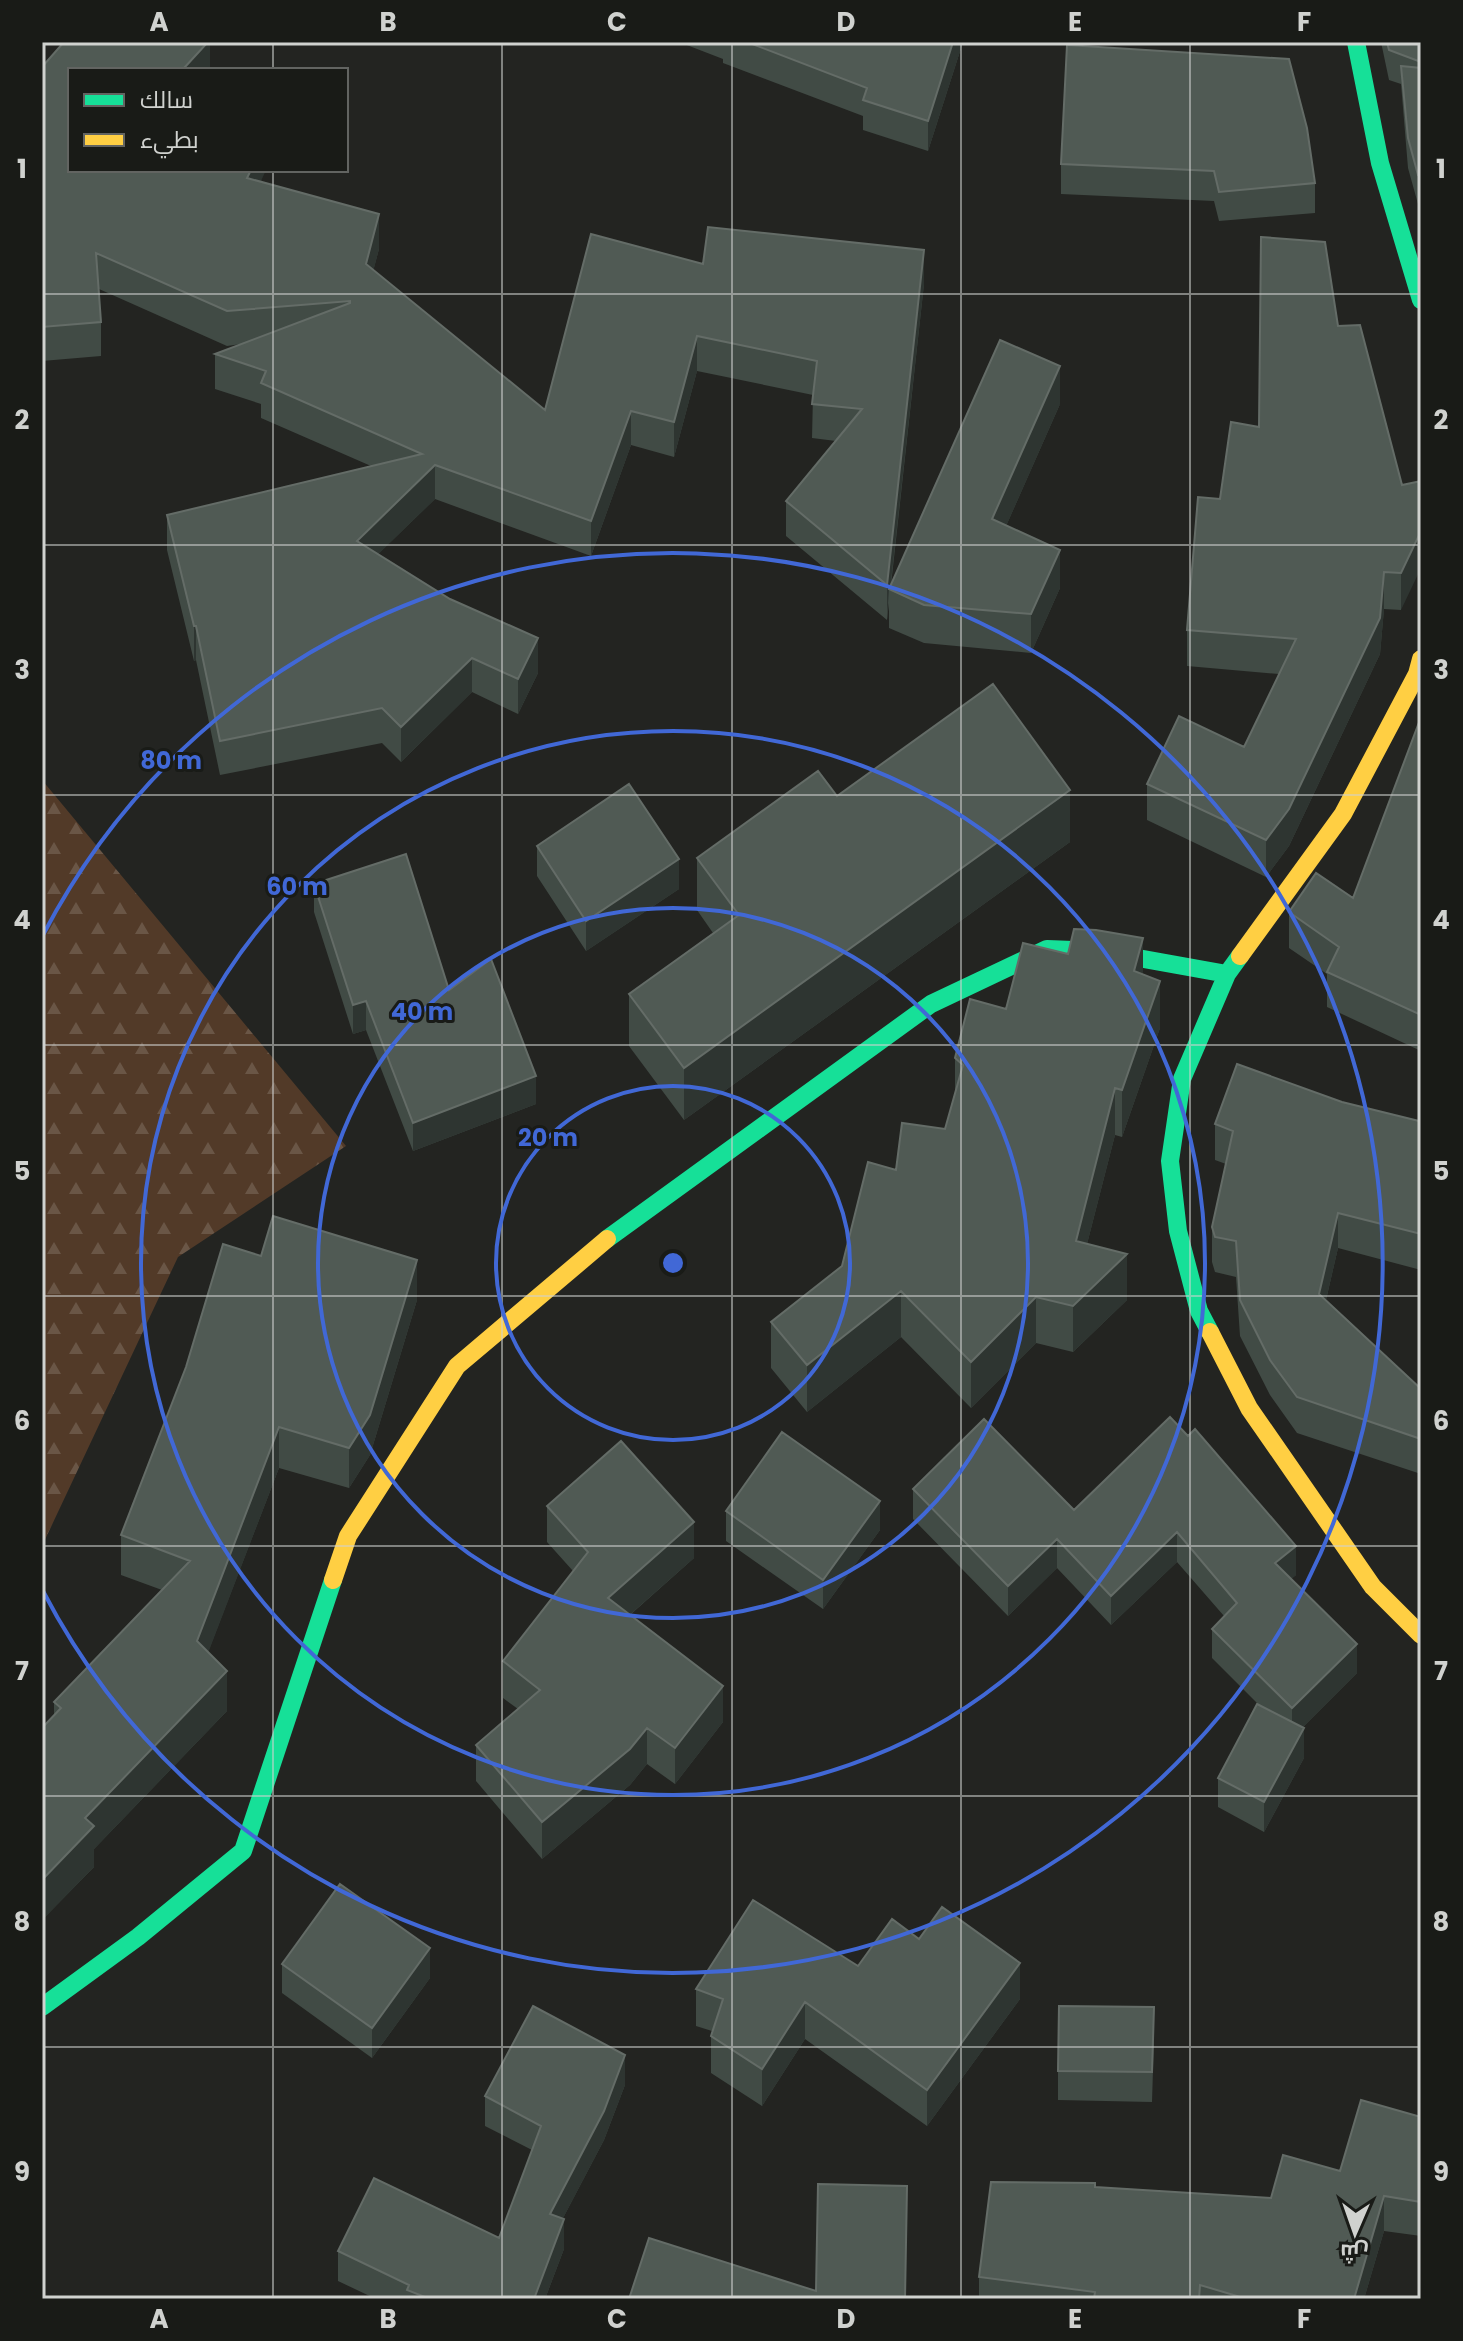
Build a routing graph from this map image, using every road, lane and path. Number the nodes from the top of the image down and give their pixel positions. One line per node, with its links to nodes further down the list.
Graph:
1 (1356, 42): 2 (street)
2 (1421, 300)
3 (1421, 659): 4 (street)
4 (1227, 974): 5 (street); 6 (street)
5 (1421, 1635)
6 (42, 2007)

